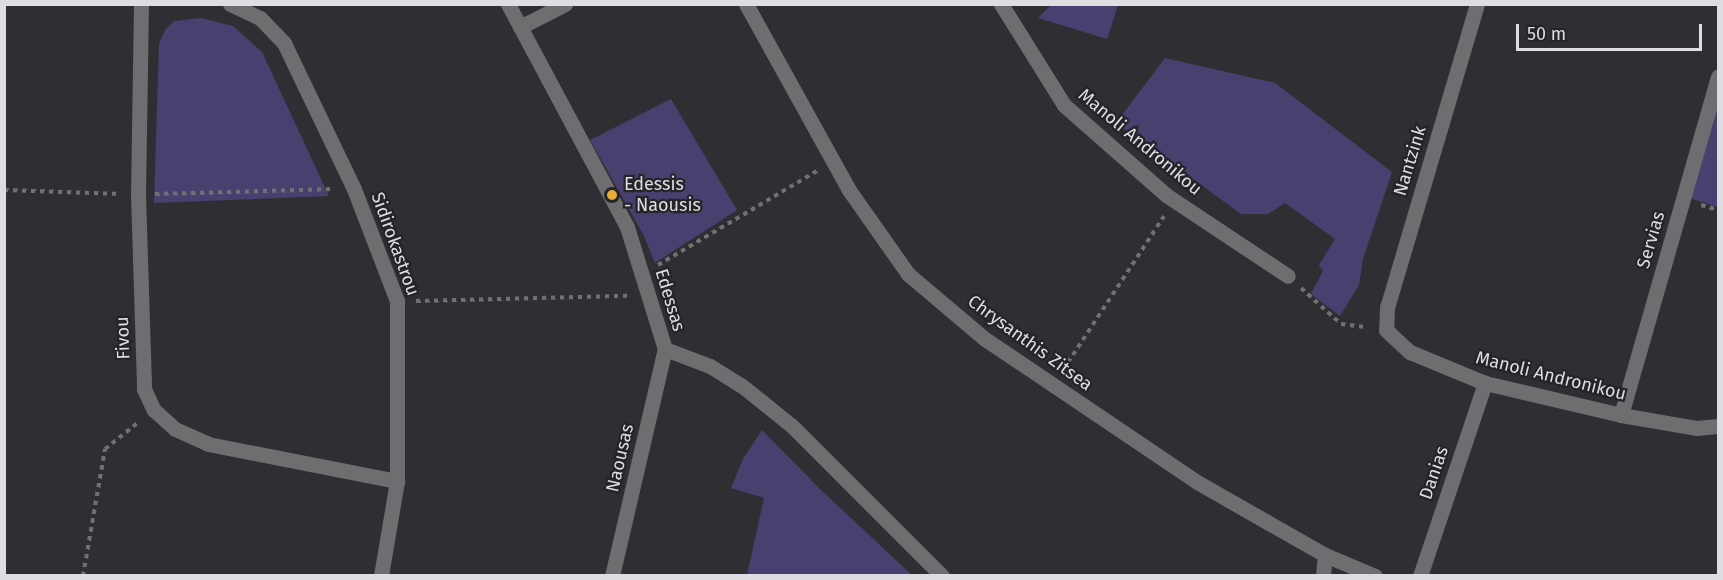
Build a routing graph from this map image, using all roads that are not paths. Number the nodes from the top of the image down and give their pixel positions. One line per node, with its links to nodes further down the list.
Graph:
1 (141, 4): 16 (street, Fivou)
2 (230, 4): 16 (street, Sidirokastrou)
3 (508, 4): 8 (street, Edessas)
4 (566, 4): 8 (street)
5 (746, 4): 17 (street, Chrysanthis Zitsea)
6 (1001, 4): 10 (street, Manoli Andronikou)
7 (1477, 4): 11 (street, Nantzink)
8 (520, 27): 12 (street, Edessas)
9 (1719, 77): 14 (street, Servias)
10 (1288, 276)
11 (1386, 330): 13 (street, Manoli Andronikou)
12 (665, 349): 19 (street, Naousas); 20 (street, Edessas)
13 (1485, 383): 14 (street, Manoli Andronikou); 23 (street, Danias)
14 (1621, 415): 15 (street, Manoli Andronikou)
15 (1719, 426)
16 (397, 481): 18 (street, Sidirokastrou)
17 (1325, 555): 21 (street); 22 (street, Chrysanthis Zitsea)
18 (381, 576)
19 (612, 576)
20 (942, 576)
21 (1323, 576)
22 (1375, 576)
23 (1420, 576)

